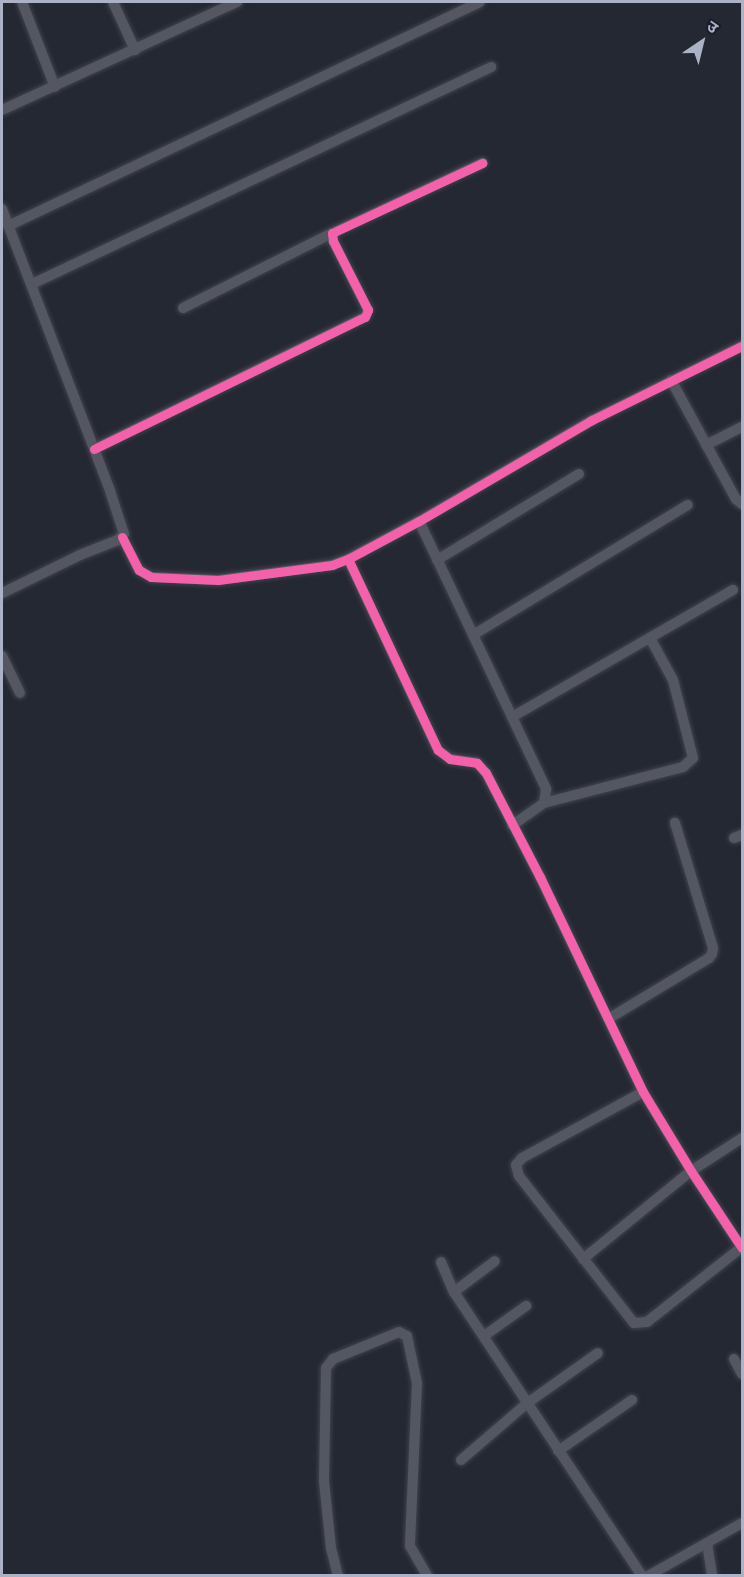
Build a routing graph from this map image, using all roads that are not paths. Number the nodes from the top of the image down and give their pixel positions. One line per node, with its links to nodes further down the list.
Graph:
1 (22, 2): 8 (street)
2 (113, 2): 6 (street)
3 (237, 2): 5 (street)
4 (480, 2): 12 (street)
5 (218, 6): 6 (street)
6 (135, 50): 8 (street)
7 (491, 67): 14 (street)
8 (55, 87): 9 (street)
9 (2, 110)
10 (482, 163): 13 (street)
11 (2, 209): 12 (street)
12 (8, 226): 14 (street)
13 (332, 233): 15 (street); 20 (street)
14 (32, 284): 20 (street)
15 (183, 308)
16 (742, 346): 17 (street)
17 (671, 380): 19 (street); 24 (street)
18 (742, 427): 19 (street)
19 (706, 445): 22 (street)
20 (94, 449): 25 (street)
21 (579, 474): 27 (street)
22 (742, 504)
23 (688, 505): 30 (street)
24 (419, 521): 26 (street); 27 (street)
25 (122, 537): 26 (street); 29 (street)
26 (348, 559): 37 (street)
27 (437, 560): 30 (street)
28 (733, 590): 31 (street)
29 (2, 593)
30 (473, 635): 34 (street)
31 (650, 638): 34 (street); 35 (street)
32 (2, 656): 33 (street)
33 (20, 693)
34 (512, 717): 35 (street)
35 (544, 803): 37 (street)
36 (675, 822): 38 (street)
37 (512, 825): 38 (street)
38 (608, 1018): 39 (street)
39 (643, 1092): 41 (street); 43 (street)
40 (742, 1138): 41 (street)
41 (691, 1172): 42 (street); 43 (street)
42 (742, 1248): 43 (street)
43 (583, 1259)
44 (495, 1261): 46 (street)
45 (441, 1262): 46 (street)
46 (454, 1292): 48 (street)
47 (526, 1306): 48 (street)
48 (484, 1336): 53 (street)
49 (598, 1353): 53 (street)
50 (734, 1359): 51 (street)
51 (742, 1374)
52 (632, 1400): 54 (street)
53 (526, 1404): 54 (street); 55 (street)
54 (558, 1451): 60 (street)
55 (461, 1460)
56 (742, 1522): 57 (street)
57 (707, 1543): 61 (street); 62 (street)
58 (338, 1575): 59 (street)
59 (427, 1575)
60 (642, 1575)
61 (648, 1575)
62 (712, 1575)

